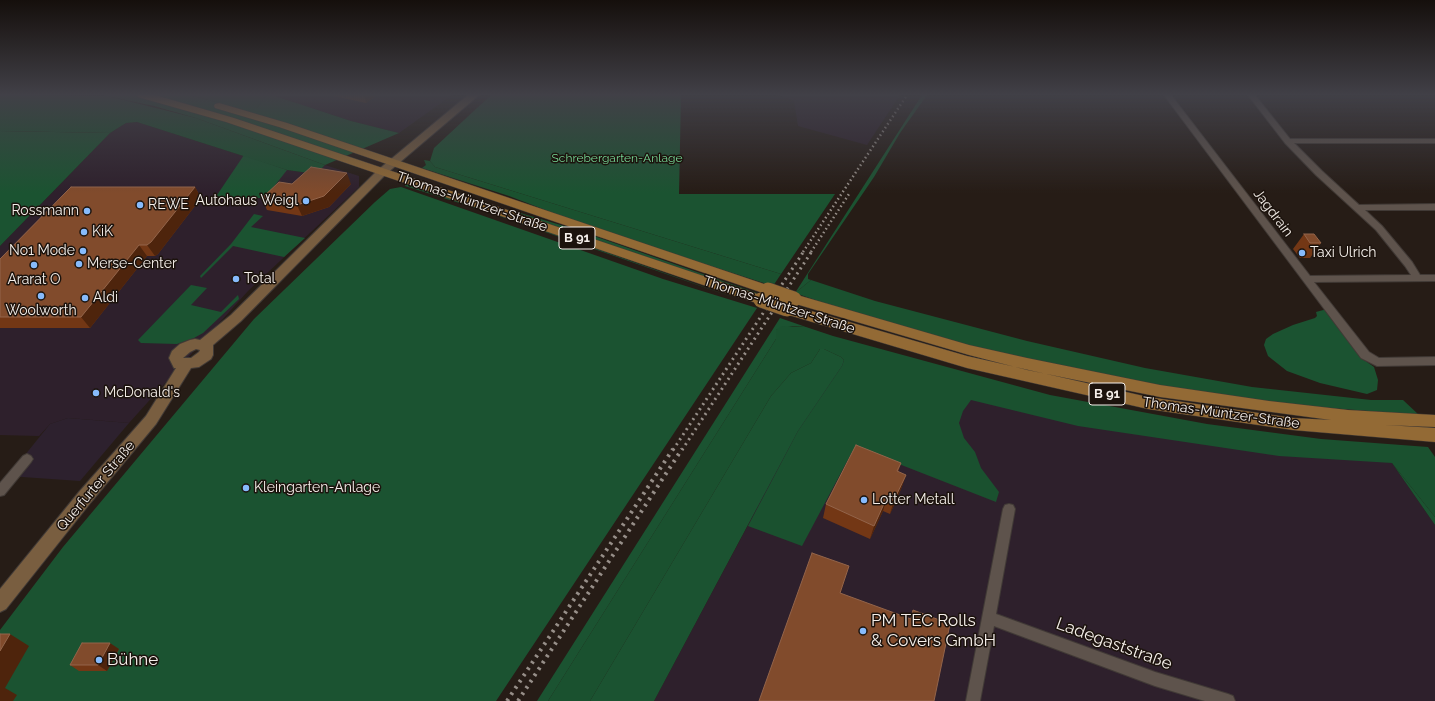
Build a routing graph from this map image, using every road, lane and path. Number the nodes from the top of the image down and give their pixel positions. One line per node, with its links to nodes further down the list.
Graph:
1 (258, 128): 9 (main road, Thomas-Müntzer-Straße / B 91)
2 (287, 128): 9 (main road, Thomas-Müntzer-Straße / B 91)
3 (438, 128): 9 (main road)
4 (442, 128): 9 (main road)
5 (1192, 128): 14 (street, Jagdrain)
6 (1278, 128): 8 (street)
7 (1435, 140): 8 (street)
8 (1288, 141): 11 (street)
9 (393, 169): 15 (main road, Thomas-Müntzer-Straße / B 91, bridge); 22 (main road, Querfurter Straße)
10 (1435, 207): 11 (street)
11 (1358, 208): 12 (street)
12 (1416, 278): 13 (street); 14 (street)
13 (1435, 278)
14 (1307, 279): 16 (street, Jagdrain)
15 (791, 304): 17 (main road, Thomas-Müntzer-Straße / B 91); 18 (main road, Thomas-Müntzer-Straße / B 91)
16 (1435, 361)
17 (1435, 421)
18 (1435, 436)
19 (27, 459): 20 (street)
20 (0, 491)
21 (1009, 509): 23 (street)
22 (0, 604)
23 (989, 618): 24 (street); 25 (street, Ladegaststraße)
24 (973, 701)
25 (1228, 701)

